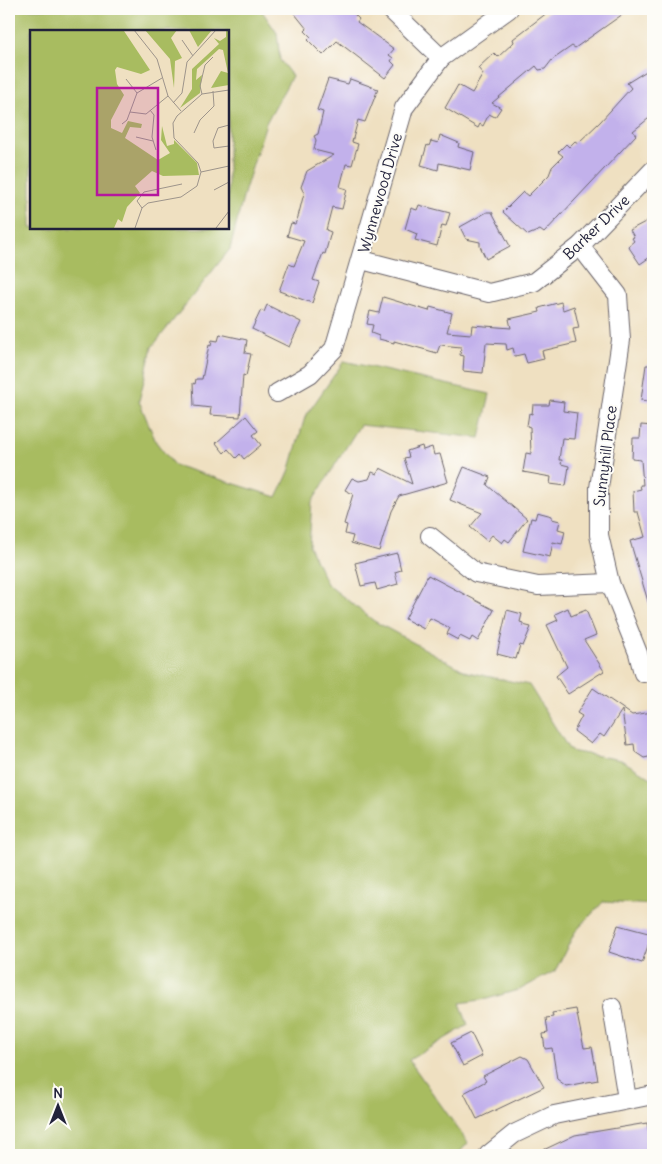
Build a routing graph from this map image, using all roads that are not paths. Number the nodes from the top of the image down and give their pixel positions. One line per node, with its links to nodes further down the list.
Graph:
1 (390, 9): 3 (street)
2 (509, 9): 3 (street, Wynnewood Drive)
3 (440, 58): 6 (street, Wynnewood Drive)
4 (653, 170): 5 (street, Barker Drive)
5 (580, 246): 6 (street, Barker Drive); 9 (street, Sunnyhill Place)
6 (362, 260): 7 (street, Wynnewood Drive)
7 (277, 393)
8 (430, 536): 9 (street)
9 (610, 583): 10 (street, Sunnyhill Place)
10 (643, 673)
11 (612, 1007): 13 (street)
12 (653, 1095): 13 (street)
13 (627, 1099): 14 (street)
14 (488, 1155)

